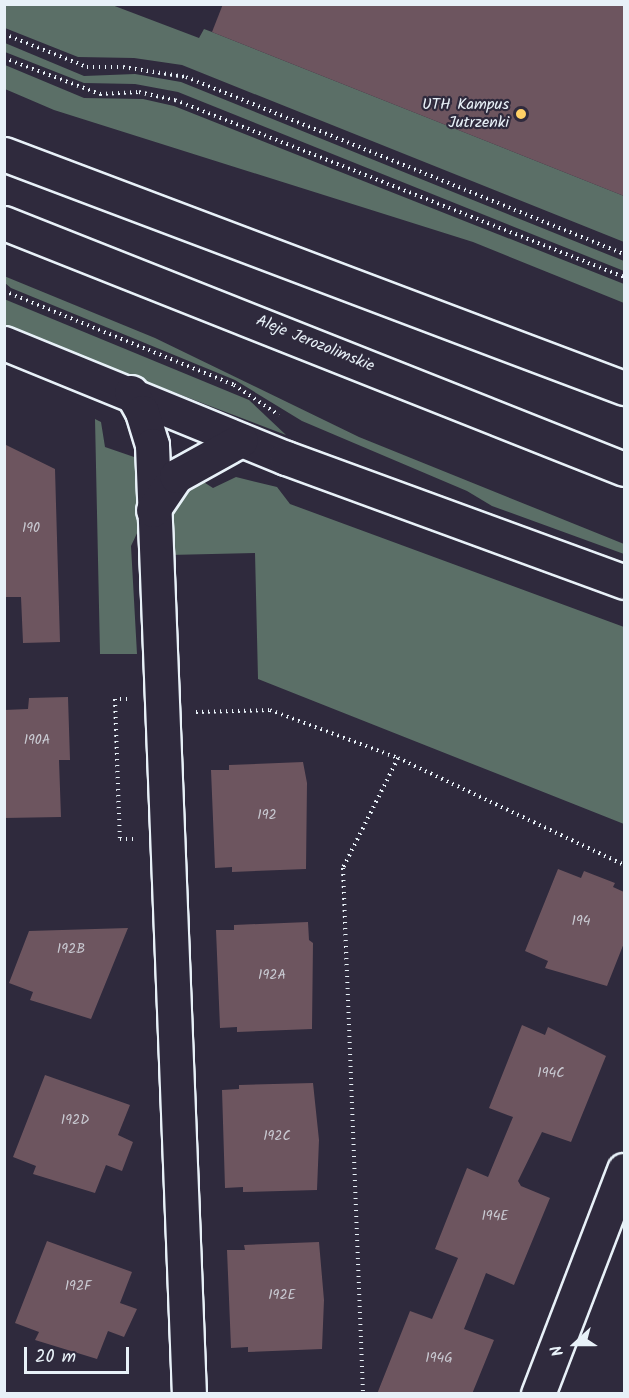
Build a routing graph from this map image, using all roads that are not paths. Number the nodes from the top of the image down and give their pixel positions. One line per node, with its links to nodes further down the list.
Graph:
1 (10, 155): 4 (street)
2 (4, 223): 7 (street, Aleje Jerozolimskie)
3 (4, 343): 5 (street)
4 (624, 388)
5 (131, 392): 6 (street); 8 (street)
6 (241, 440): 8 (street); 9 (street)
7 (624, 469)
8 (153, 510): 11 (street)
9 (624, 582)
10 (624, 1170): 12 (street)
11 (189, 1394)
12 (538, 1394)

